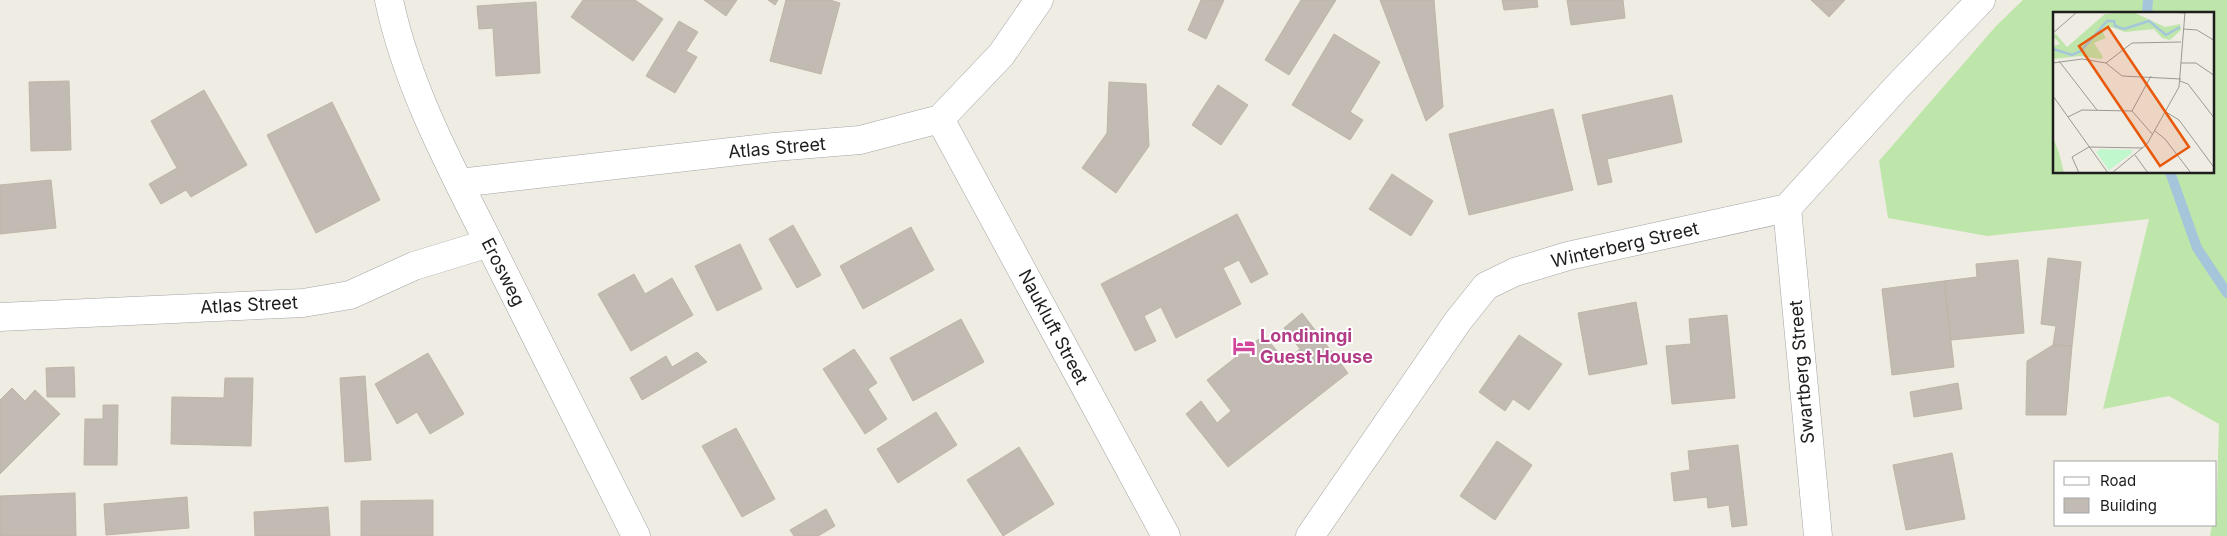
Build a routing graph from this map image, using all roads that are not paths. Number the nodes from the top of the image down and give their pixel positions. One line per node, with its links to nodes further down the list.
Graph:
1 (389, 0): 5 (street, Erosweg)
2 (1039, 0): 4 (street)
3 (1981, 0): 6 (street)
4 (940, 119): 5 (street, Atlas Street); 10 (street, Naukluft Street)
5 (459, 183): 7 (street, Erosweg)
6 (1787, 208): 11 (street, Winterberg Street); 12 (street, Swartberg Street)
7 (489, 243): 8 (street, Atlas Street); 9 (street, Erosweg)
8 (0, 317)
9 (636, 536)
10 (1166, 536)
11 (1310, 536)
12 (1818, 536)

